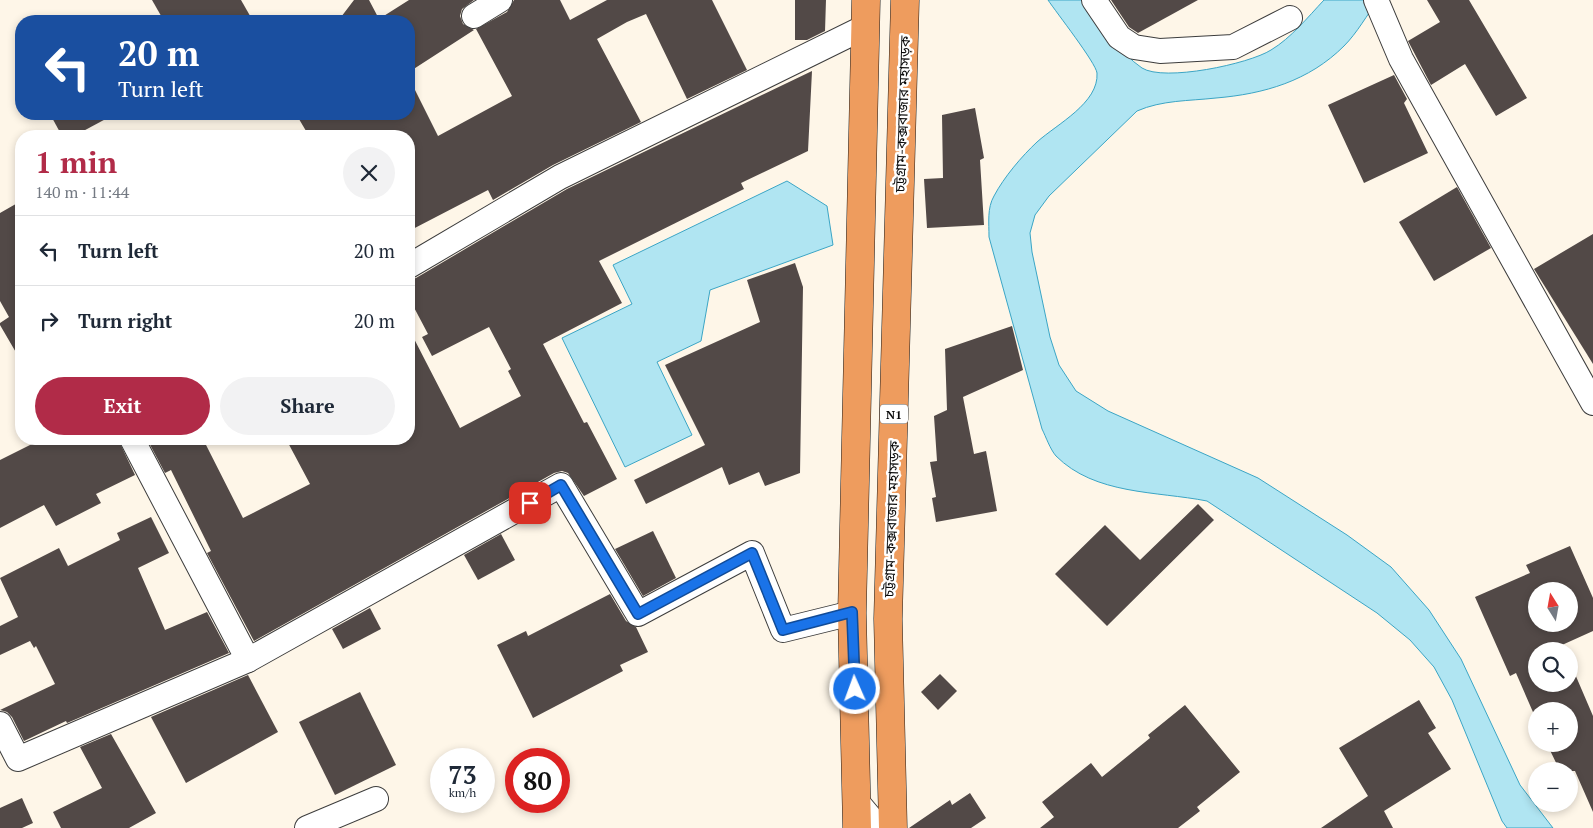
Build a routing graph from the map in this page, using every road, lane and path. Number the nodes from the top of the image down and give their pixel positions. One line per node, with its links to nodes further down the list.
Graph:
1 (500, 0): 6 (street)
2 (866, 0): 8 (highway)
3 (905, 0): 19 (highway, চট্টগ্রাম-কক্সবাজার মহাসড়ক / N1)
4 (1094, 0): 7 (street)
5 (1378, 3): 10 (street)
6 (474, 16)
7 (1290, 18)
8 (865, 27): 9 (street); 12 (highway)
9 (415, 263)
10 (1593, 403)
11 (135, 445): 13 (street)
12 (852, 612): 13 (street); 16 (highway)
13 (248, 660): 14 (street)
14 (0, 724)
15 (376, 799): 17 (street)
16 (858, 815): 18 (street)
17 (307, 828)
18 (879, 828)
19 (893, 828)

